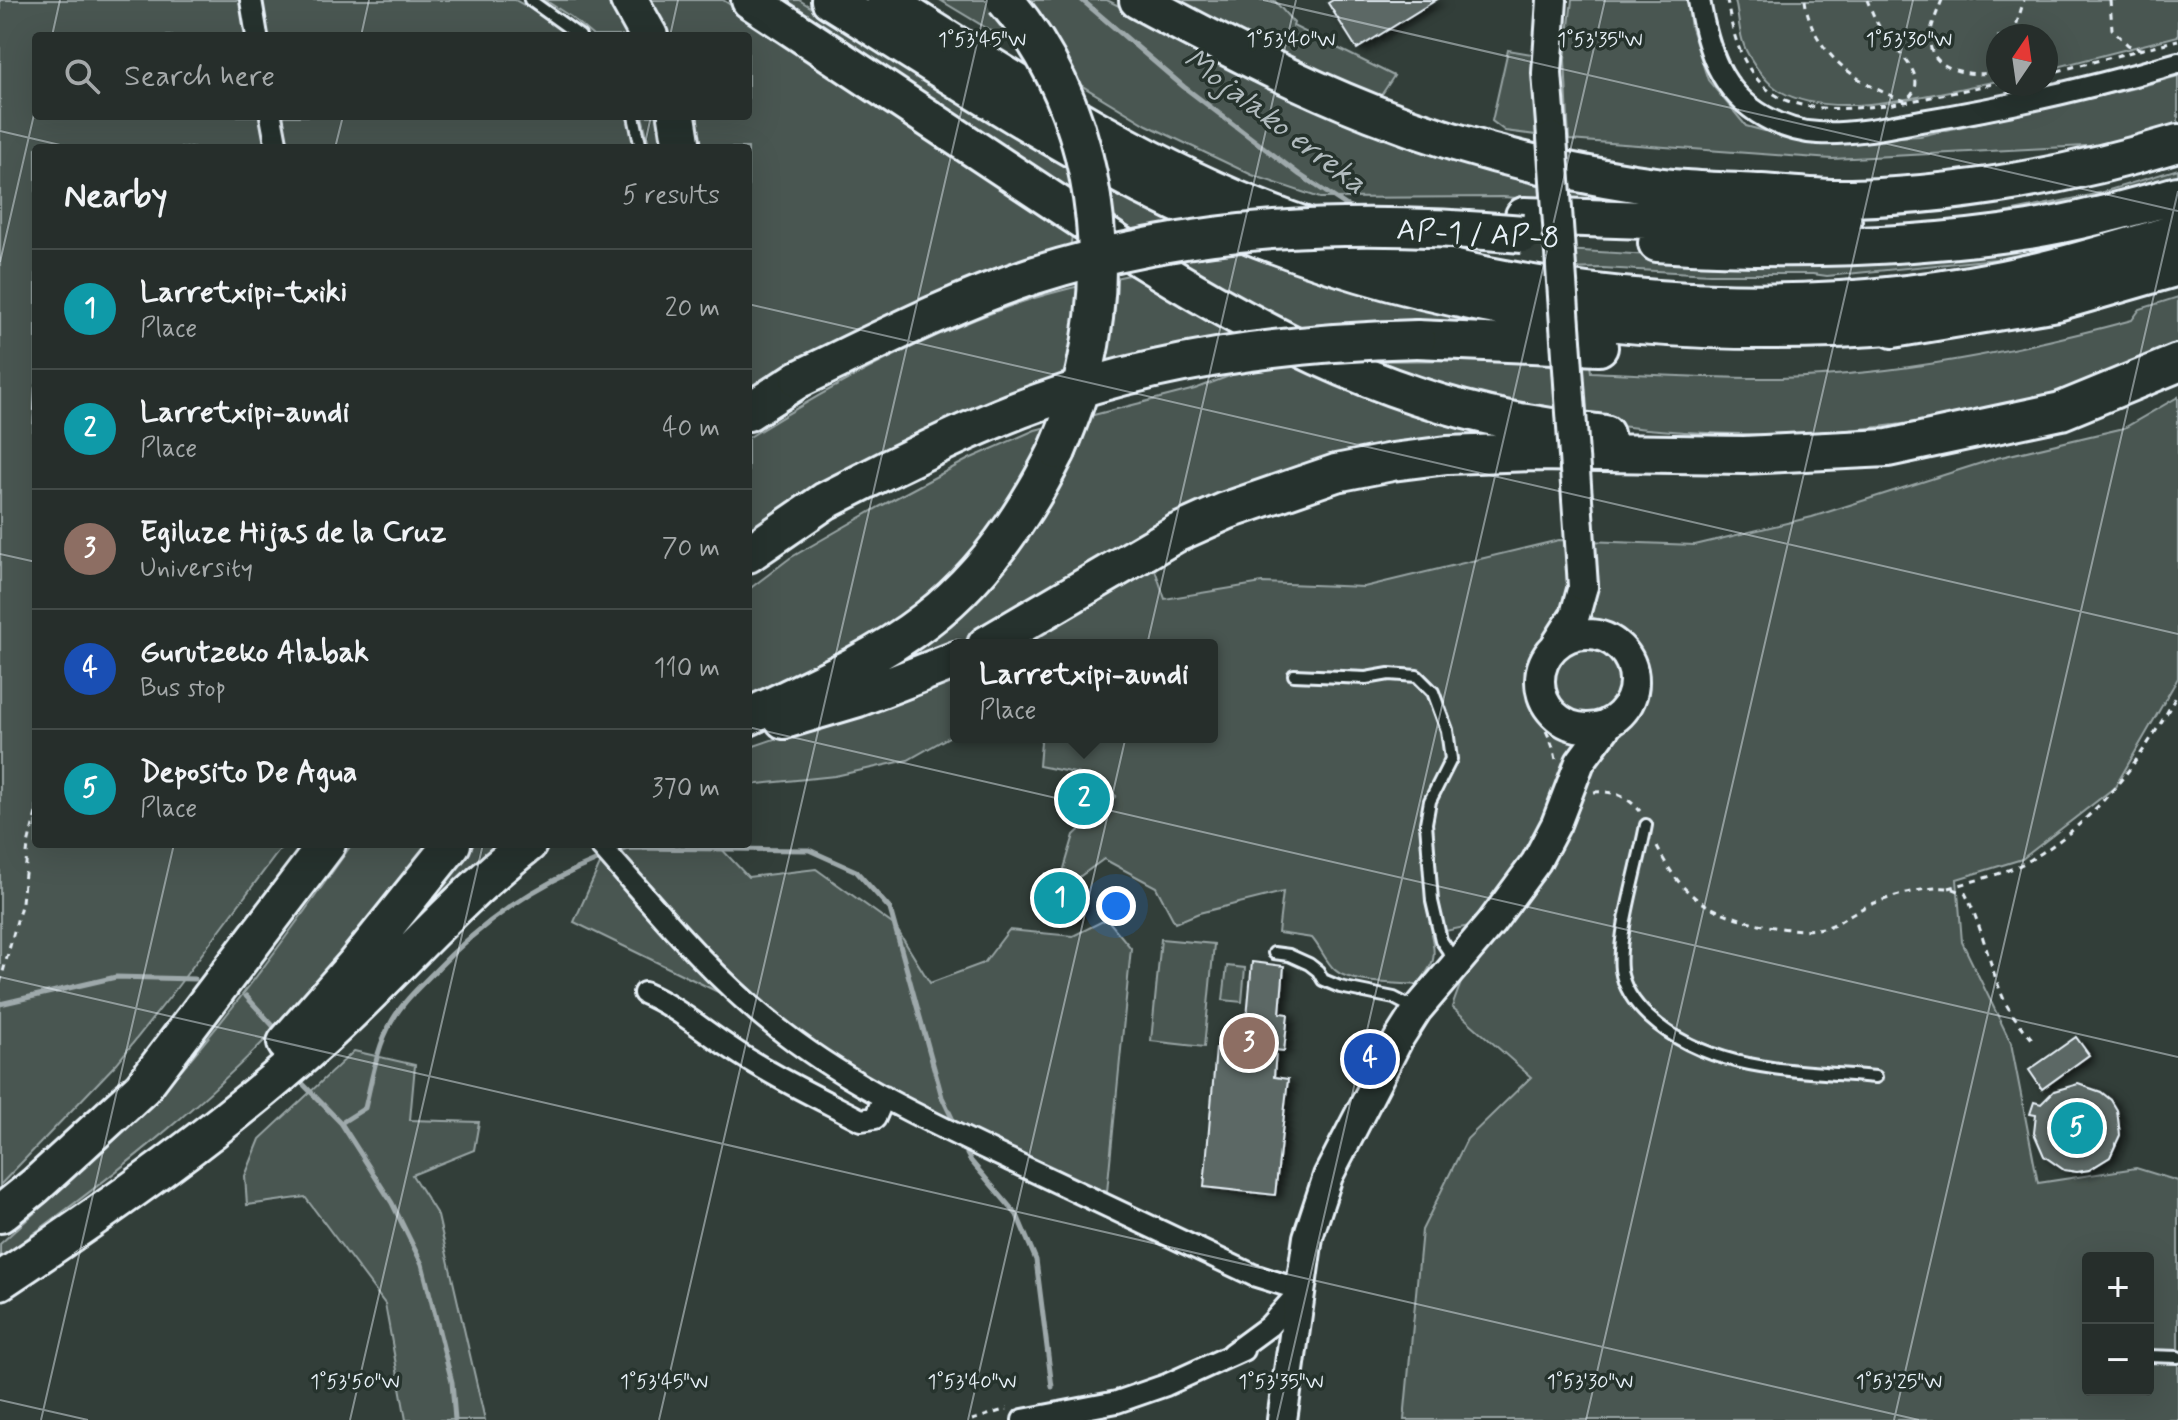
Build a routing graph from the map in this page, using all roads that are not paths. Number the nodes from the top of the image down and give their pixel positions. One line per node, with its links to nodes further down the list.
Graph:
1 (251, 0): 11 (street)
2 (530, 0): 12 (lane)
3 (629, 0): 13 (highway)
4 (750, 0): 30 (highway)
5 (830, 0): 27 (highway)
6 (885, 0): 25 (highway)
7 (1005, 0): 38 (highway, bridge)
8 (1138, 0): 18 (highway)
9 (1699, 0): 14 (street)
10 (1551, 1): 32 (street, bridge)
11 (256, 32)
12 (574, 32)
13 (647, 32)
14 (2178, 63)
15 (272, 120): 19 (street)
16 (635, 120): 20 (lane)
17 (678, 120): 21 (highway)
18 (2178, 143)
19 (276, 144)
20 (640, 144)
21 (681, 144)
22 (2178, 160): 24 (highway)
23 (2178, 195): 24 (highway, AP-1 / AP-8)
24 (1524, 225): 29 (highway, bridge)
25 (2178, 232)
26 (2178, 267): 27 (highway)
27 (1916, 324): 31 (highway, bridge)
28 (2178, 363): 30 (highway)
29 (752, 409)
30 (1744, 455): 33 (highway)
31 (752, 551)
32 (1583, 586): 34 (street); 35 (street)
33 (996, 639)
34 (1608, 639): 35 (street); 40 (street)
35 (1554, 647): 39 (street)
36 (950, 662): 41 (highway)
37 (1294, 675): 49 (lane)
38 (752, 715)
39 (1557, 717): 40 (street); 42 (street)
40 (1609, 723): 42 (street)
41 (752, 731)
42 (1570, 786): 49 (street)
43 (1646, 825): 52 (lane)
44 (324, 848): 55 (highway)
45 (449, 848): 54 (highway)
46 (523, 848): 54 (highway)
47 (603, 848): 53 (street)
48 (1274, 953): 51 (lane)
49 (1456, 963): 51 (street)
50 (644, 993): 53 (street)
51 (1417, 1010): 57 (street)
52 (1876, 1077)
53 (884, 1097): 57 (street)
54 (183, 1152): 56 (highway)
55 (0, 1214)
56 (0, 1281)
57 (1299, 1303): 60 (street); 61 (street)
58 (2154, 1356): 59 (lane)
59 (2178, 1357)
60 (1023, 1420)
61 (1282, 1420)

